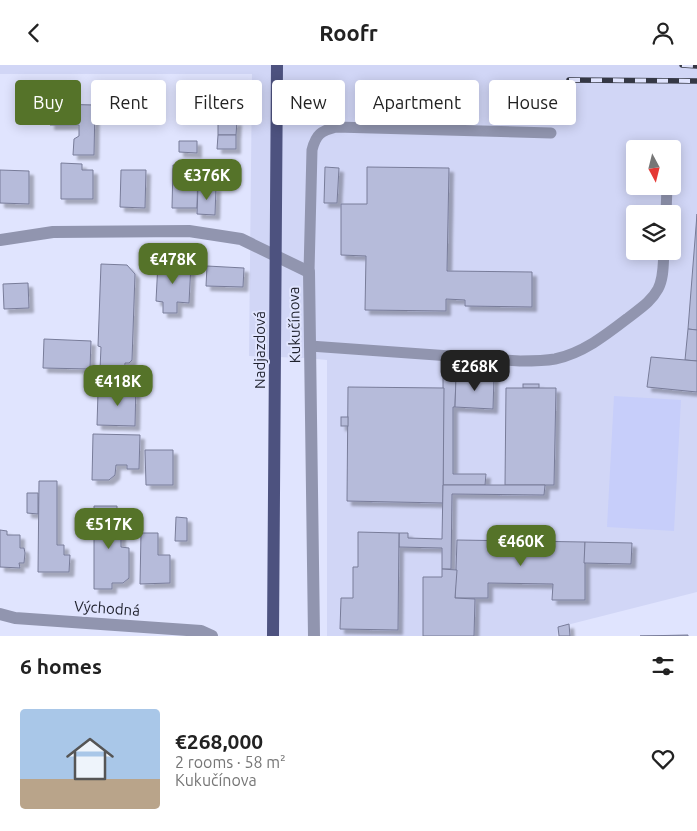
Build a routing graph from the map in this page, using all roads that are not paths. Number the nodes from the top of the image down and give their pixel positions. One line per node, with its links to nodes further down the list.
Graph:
1 (277, 65): 9 (main road, Nadjazdová, bridge)
2 (551, 133): 5 (lane)
3 (0, 239): 5 (street, Kukučínova)
4 (663, 260): 6 (lane)
5 (309, 272): 6 (street, Kukučínova)
6 (310, 346): 10 (street, Kukučínova)
7 (0, 614): 8 (street, Východná)
8 (212, 636)
9 (273, 636)
10 (314, 636)

